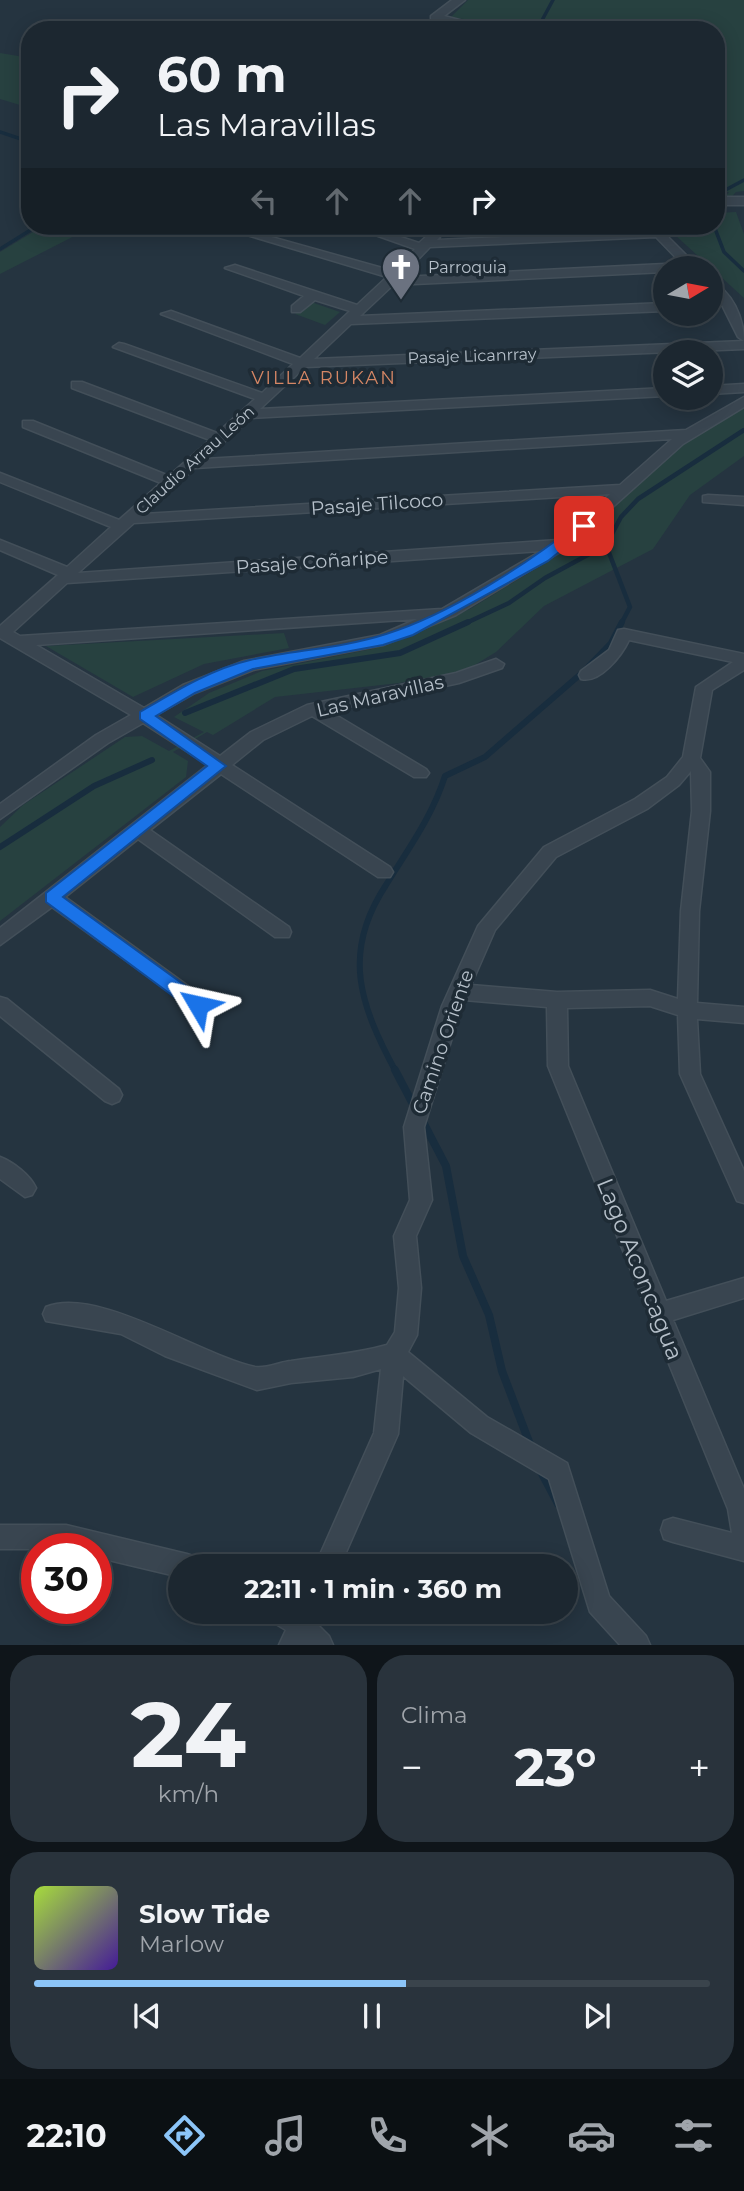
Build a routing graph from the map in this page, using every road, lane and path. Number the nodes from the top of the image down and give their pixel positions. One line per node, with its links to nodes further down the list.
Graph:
1 (458, 0): 2 (street)
2 (449, 21)
3 (725, 201): 4 (street)
4 (744, 201)
5 (253, 235): 14 (street)
6 (386, 235): 10 (street)
7 (434, 235): 10 (street, Claudio Arrau León)
8 (575, 235): 10 (street)
9 (663, 235): 11 (street)
10 (422, 246): 14 (street, Claudio Arrau León)
11 (678, 256)
12 (231, 268): 15 (street)
13 (653, 268): 14 (street)
14 (392, 279): 22 (street, Claudio Arrau León)
15 (313, 295): 20 (street); 22 (street)
16 (723, 299): 18 (street)
17 (723, 304): 18 (street)
18 (727, 304): 23 (street)
19 (653, 306): 22 (street)
20 (296, 309)
21 (167, 314): 26 (street, Pasaje Licanrray)
22 (353, 315): 26 (street, Claudio Arrau León)
23 (744, 337)
24 (744, 345): 26 (street, Pasaje Licanrray)
25 (119, 347): 31 (street)
26 (301, 363): 31 (street, Claudio Arrau León)
27 (77, 385): 36 (street)
28 (744, 388): 29 (street)
29 (723, 389)
30 (653, 393): 33 (street)
31 (264, 398): 33 (street, Claudio Arrau León)
32 (744, 401): 35 (street)
33 (247, 414): 36 (street, Claudio Arrau León)
34 (28, 424): 39 (street)
35 (690, 434): 37 (street); 40 (street)
36 (219, 439): 37 (street, Claudio Arrau León)
37 (193, 464): 39 (street, Claudio Arrau León)
38 (0, 477): 43 (street)
39 (171, 482): 43 (street, Claudio Arrau León)
40 (626, 489): 43 (street, Pasaje Tilcoco); 45 (street)
41 (708, 499): 42 (street)
42 (744, 501)
43 (124, 523): 46 (street, Claudio Arrau León)
44 (0, 545): 46 (street)
45 (562, 545): 46 (street, Pasaje Coñaripe); 47 (street)
46 (64, 576): 48 (street, Claudio Arrau León)
47 (451, 611): 49 (street); 54 (street)
48 (1, 631): 49 (street)
49 (19, 641): 54 (street)
50 (744, 661): 52 (street); 55 (street)
51 (496, 664): 53 (street, Las Maravillas)
52 (587, 675)
53 (313, 709): 56 (street, Las Maravillas); 57 (street)
54 (145, 716): 56 (street); 58 (street)
55 (691, 759): 64 (street, Camino Oriente); 68 (street)
56 (218, 766): 59 (street, Las Maravillas); 60 (street)
57 (420, 773)
58 (0, 813)
59 (137, 830): 61 (street, Las Maravillas); 62 (street)
60 (384, 872)
61 (51, 897): 63 (street, Las Maravillas); 67 (street)
62 (282, 932)
63 (0, 938)
64 (458, 992): 65 (street); 77 (street, Camino Oriente)
65 (557, 1000): 68 (street); 76 (street, Lago Aconcagua)
66 (0, 1005): 70 (street)
67 (198, 1005)
68 (687, 1010): 69 (street); 73 (street)
69 (744, 1015)
70 (112, 1095)
71 (0, 1166): 72 (street)
72 (25, 1188)
73 (744, 1194)
74 (744, 1288): 76 (street)
75 (54, 1314): 77 (street)
76 (658, 1314): 79 (street, Lago Aconcagua)
77 (394, 1354): 82 (street, Camino Oriente); 86 (street)
78 (673, 1530): 81 (street)
79 (744, 1534)
80 (0, 1536): 83 (street)
81 (744, 1549)
82 (332, 1554)
83 (168, 1561)
84 (296, 1624): 85 (street)
85 (320, 1645)
86 (637, 1645)

